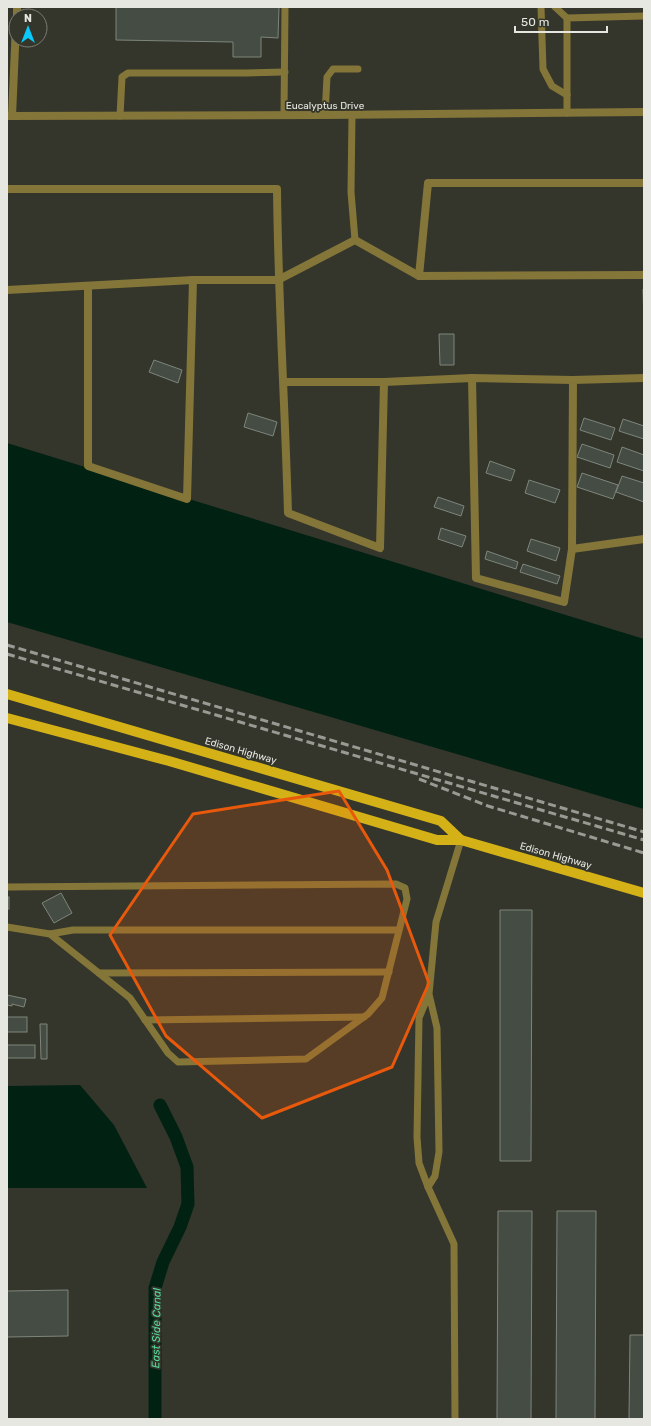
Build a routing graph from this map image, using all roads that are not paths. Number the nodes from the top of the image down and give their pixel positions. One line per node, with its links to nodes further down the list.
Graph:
1 (285, 7): 8 (lane)
2 (540, 7): 9 (lane)
3 (555, 7): 5 (lane)
4 (644, 16): 5 (lane)
5 (567, 18): 9 (lane)
6 (14, 48): 13 (street)
7 (358, 69): 16 (lane)
8 (285, 72): 14 (lane); 15 (lane)
9 (567, 95): 11 (lane)
10 (644, 112): 11 (street, Eucalyptus Drive)
11 (567, 113): 12 (street, Eucalyptus Drive)
12 (352, 115): 16 (street, Eucalyptus Drive); 19 (lane)
13 (10, 116): 14 (street, Eucalyptus Drive)
14 (120, 116): 15 (street, Eucalyptus Drive)
15 (284, 116): 16 (street, Eucalyptus Drive)
16 (325, 116)
17 (644, 183): 21 (street)
18 (7, 189): 23 (street)
19 (355, 240): 21 (street); 23 (street)
20 (644, 275): 21 (street)
21 (419, 276)
22 (193, 280): 23 (street); 24 (street); 24 (street)
23 (278, 280): 29 (street)
24 (88, 287): 25 (street)
25 (7, 290)
26 (472, 378): 28 (street); 30 (street); 32 (street)
27 (644, 378): 28 (street)
28 (573, 380): 32 (street)
29 (284, 382): 30 (street); 30 (street)
30 (384, 382)
31 (644, 539): 32 (street)
32 (572, 549)
33 (7, 694): 35 (main road, Edison Highway)
34 (7, 718): 35 (main road, Edison Highway)
35 (461, 840): 37 (main road, Edison Highway); 43 (lane)
36 (7, 887): 39 (lane)
37 (644, 893)
38 (7, 927): 40 (lane)
39 (399, 930): 40 (lane); 41 (lane)
40 (50, 934): 42 (lane)
41 (389, 972): 42 (lane); 44 (lane)
42 (99, 973): 45 (lane)
43 (429, 994): 46 (lane); 46 (lane)
44 (364, 1017): 45 (lane); 45 (lane)
45 (145, 1020)
46 (428, 1187): 47 (lane)
47 (454, 1419)

